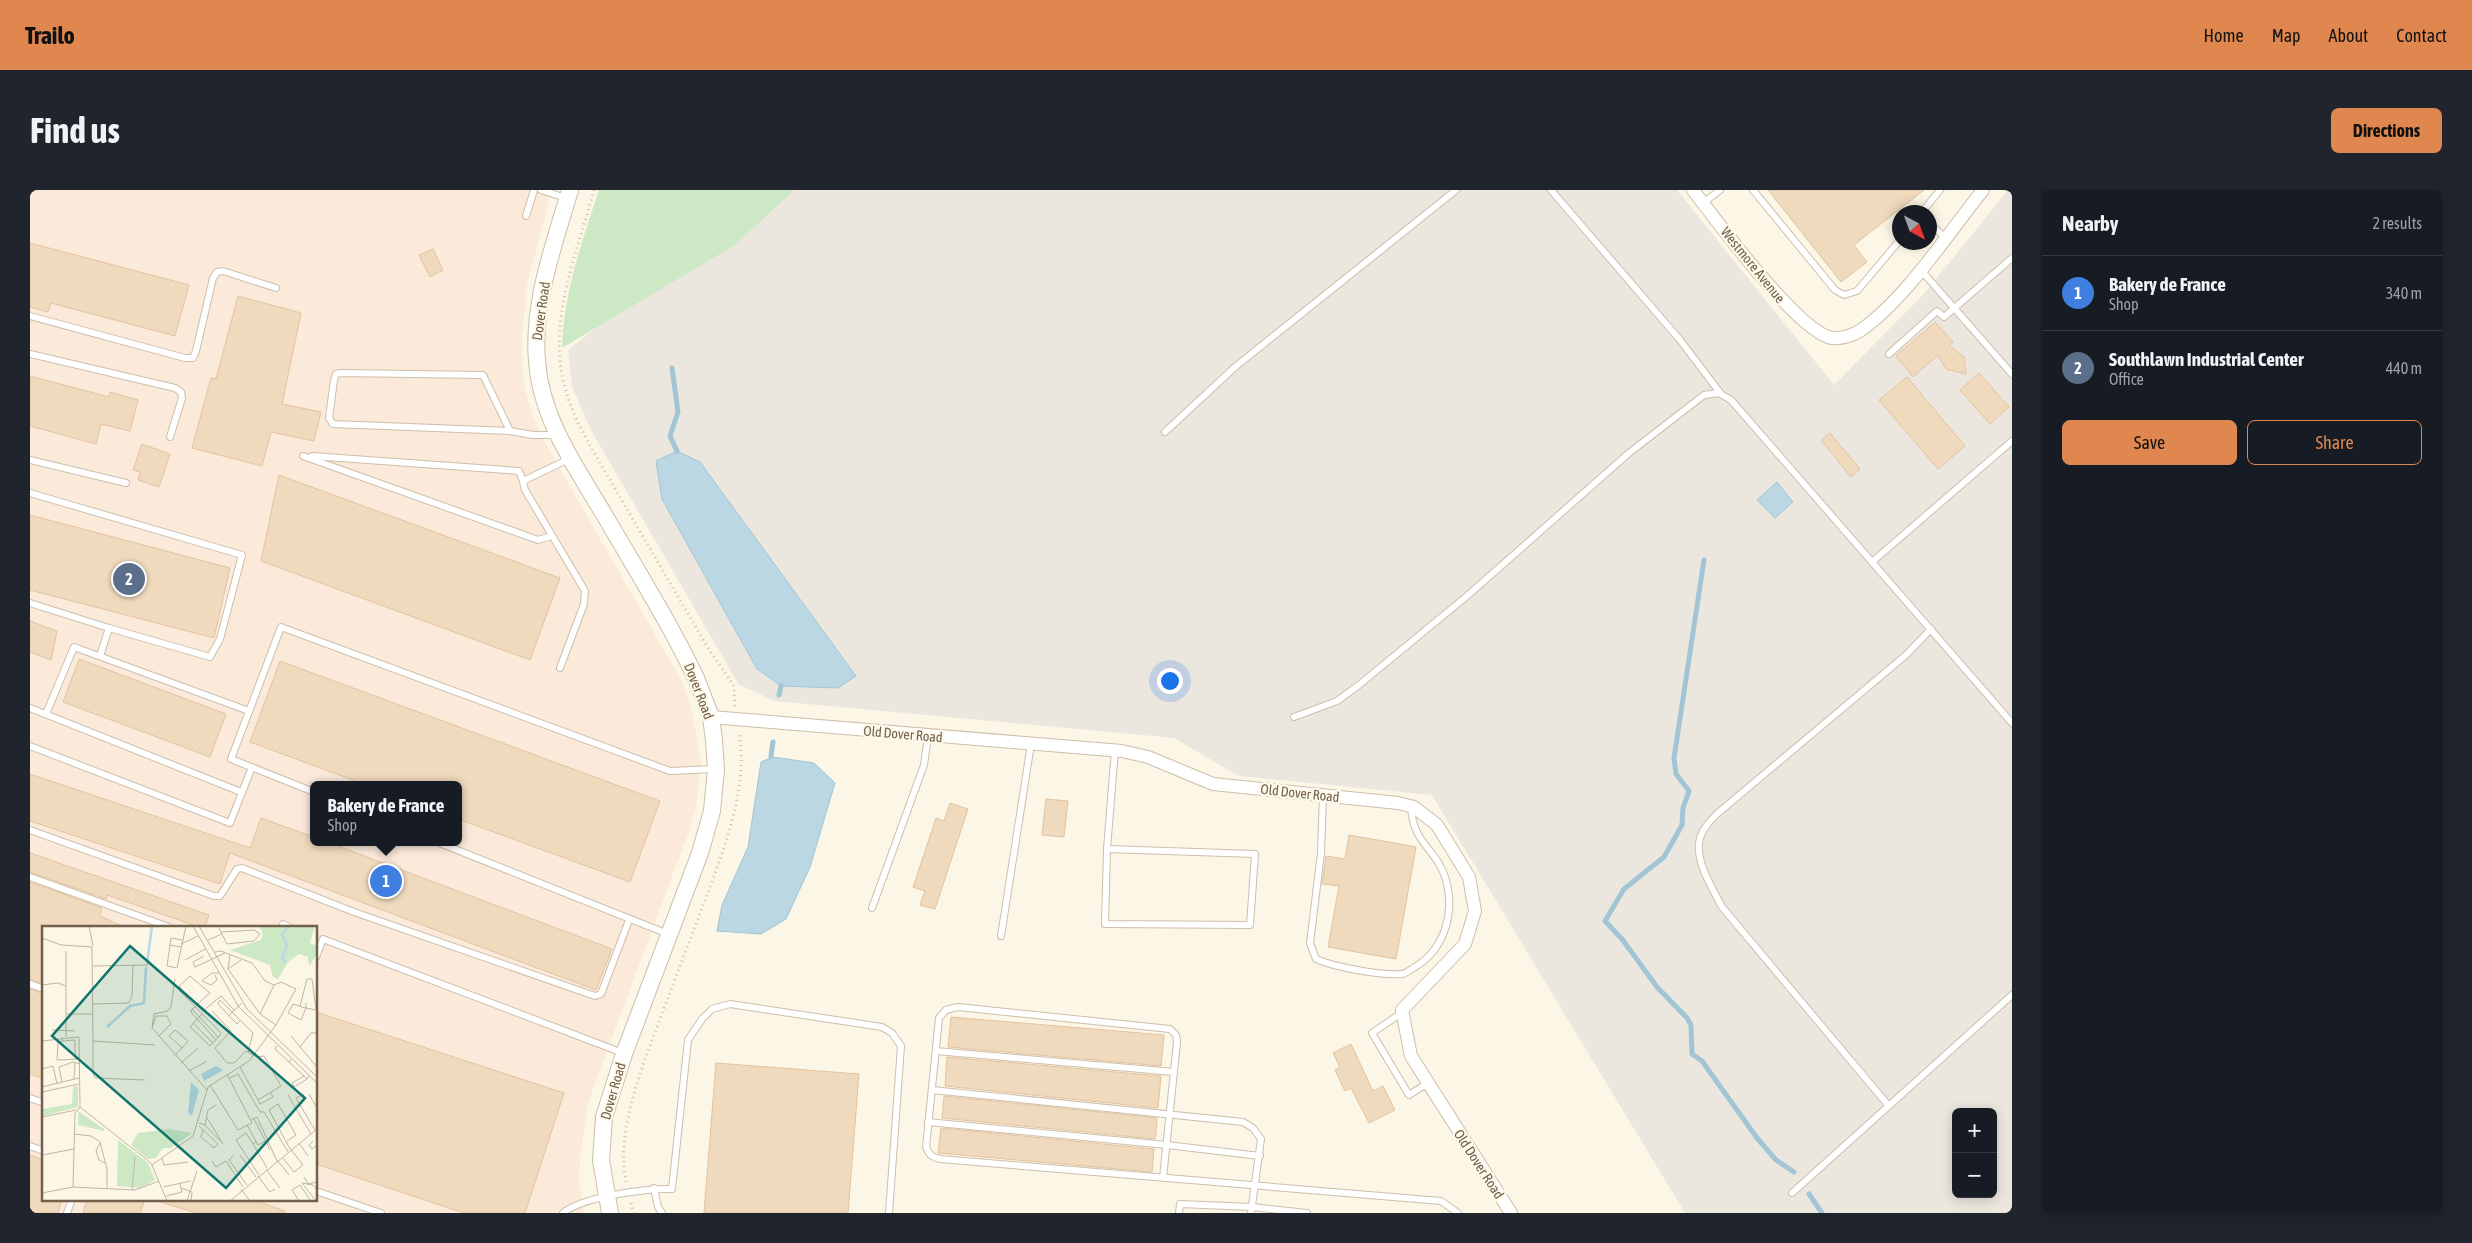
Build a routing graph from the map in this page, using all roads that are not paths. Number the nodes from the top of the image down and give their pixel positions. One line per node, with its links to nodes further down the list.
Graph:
1 (534, 190): 13 (lane)
2 (540, 190): 10 (lane)
3 (1456, 190): 27 (lane)
4 (1551, 190): 25 (lane)
5 (1693, 190): 11 (street, Westmore Avenue)
6 (1720, 190): 11 (lane)
7 (1753, 190): 16 (lane)
8 (1940, 190): 12 (lane)
9 (1983, 190): 15 (street)
10 (568, 194): 28 (street, Dover Road)
11 (1703, 203): 18 (street, Westmore Avenue)
12 (1928, 205)
13 (526, 216)
14 (1937, 230): 15 (lane)
15 (1945, 238): 18 (street)
16 (1892, 249)
17 (2012, 258): 20 (lane)
18 (1920, 269): 20 (lane)
19 (276, 288): 21 (lane)
20 (1954, 308): 23 (lane); 24 (lane)
21 (30, 316)
22 (30, 354): 29 (lane)
23 (1889, 354)
24 (2012, 374)
25 (1722, 395): 37 (lane); 46 (lane)
26 (510, 431): 26 (lane); 28 (lane)
27 (1165, 432)
28 (558, 435): 31 (street, Dover Road)
29 (170, 437)
30 (2012, 440): 37 (lane)
31 (570, 458): 33 (lane); 47 (street, Dover Road)
32 (30, 460): 34 (lane)
33 (523, 481): 36 (lane); 36 (lane)
34 (126, 483)
35 (30, 493): 39 (lane)
36 (552, 536): 42 (lane)
37 (1872, 562): 40 (lane)
38 (30, 603): 39 (lane)
39 (109, 628): 41 (lane)
40 (1931, 629): 48 (lane); 80 (lane)
41 (100, 656): 44 (lane); 45 (lane)
42 (560, 668)
43 (30, 708): 45 (lane)
44 (250, 711): 53 (lane); 54 (lane)
45 (46, 714): 56 (lane)
46 (1294, 717)
47 (710, 718): 49 (street, Old Dover Road); 54 (street, Dover Road)
48 (2012, 723)
49 (928, 736): 50 (street, Old Dover Road); 63 (lane)
50 (1031, 744): 52 (street, Old Dover Road); 67 (lane)
51 (30, 746): 56 (lane)
52 (1115, 750): 57 (street, Old Dover Road); 61 (lane)
53 (252, 767): 55 (lane); 56 (lane)
54 (716, 769): 66 (street, Dover Road)
55 (310, 790)
56 (241, 792)
57 (1322, 796): 58 (street, Old Dover Road); 58 (lane)
58 (1411, 806): 72 (street, Old Dover Road)
59 (30, 830): 64 (lane)
60 (447, 846): 64 (lane)
61 (1107, 849): 61 (lane)
62 (30, 877): 65 (lane)
63 (872, 908)
64 (629, 920): 66 (lane)
65 (166, 926)
66 (668, 934): 74 (street, Dover Road)
67 (1001, 936)
68 (319, 938): 74 (lane)
69 (30, 984): 70 (lane)
70 (42, 988)
71 (2012, 995): 80 (lane)
72 (1403, 1012): 76 (street, Old Dover Road); 76 (lane)
73 (936, 1051): 75 (lane); 75 (lane); 77 (lane)
74 (624, 1054): 93 (street, Dover Road)
75 (1174, 1072): 81 (lane)
76 (1428, 1082): 103 (street, Old Dover Road)
77 (932, 1090): 81 (lane); 82 (lane)
78 (30, 1098): 79 (lane)
79 (42, 1102)
80 (1888, 1105): 91 (lane)
81 (1170, 1114): 83 (lane); 86 (lane)
82 (928, 1122): 83 (lane); 87 (lane)
83 (1167, 1145): 86 (lane); 87 (lane)
84 (30, 1146): 85 (lane)
85 (42, 1150)
86 (1260, 1156): 88 (lane)
87 (1163, 1178): 88 (lane)
88 (1255, 1185): 94 (lane); 102 (lane)
89 (654, 1188): 93 (lane); 98 (lane); 99 (lane)
90 (318, 1192): 96 (lane)
91 (1792, 1193)
92 (72, 1200): 95 (lane)
93 (608, 1205): 97 (lane)
94 (1251, 1210): 100 (lane); 101 (lane)
95 (67, 1213)
96 (381, 1213)
97 (563, 1213)
98 (662, 1213)
99 (889, 1213)
100 (1179, 1213)
101 (1307, 1213)
102 (1458, 1213)
103 (1511, 1213)

